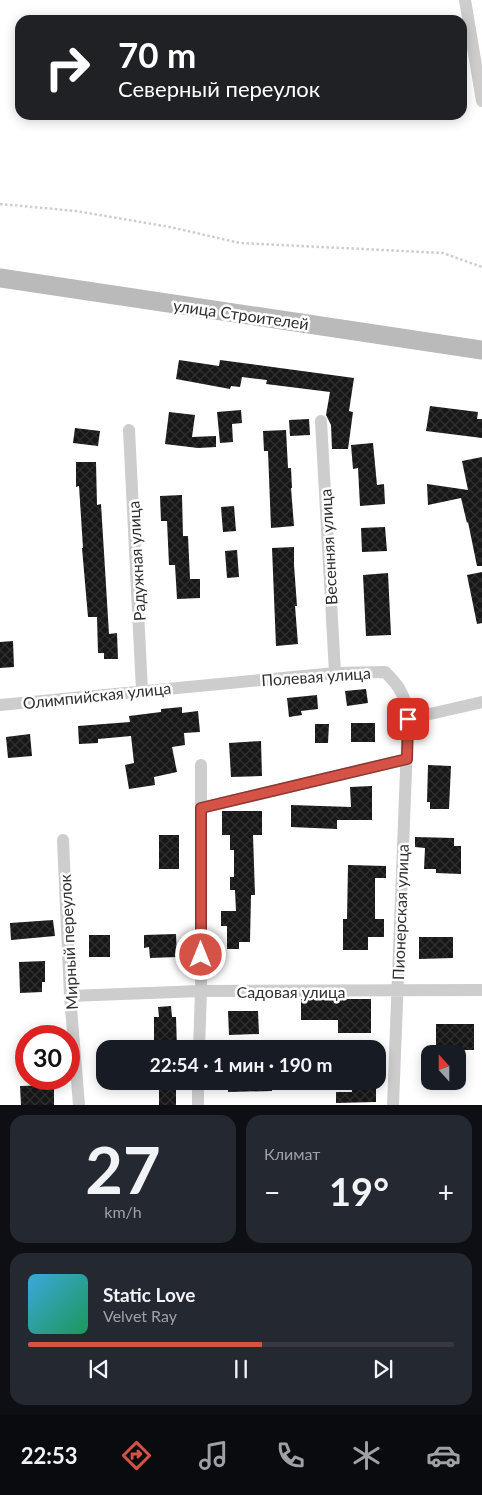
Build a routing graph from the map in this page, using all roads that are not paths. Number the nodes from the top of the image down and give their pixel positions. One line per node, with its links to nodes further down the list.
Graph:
1 (465, 0): 2 (street)
2 (482, 101)
3 (0, 278): 4 (main road, улица Строителей)
4 (482, 350)
5 (321, 421): 7 (street, Весенняя улица)
6 (129, 430): 9 (street, Радужная улица)
7 (335, 673): 8 (street, Полевая улица); 12 (street, Полевая улица)
8 (193, 686): 9 (street, Олимпийская улица)
9 (142, 691): 11 (street, Олимпийская улица)
10 (482, 702): 12 (street)
11 (0, 705)
12 (408, 719): 13 (street, Пионерская улица)
13 (407, 759): 15 (street); 19 (street, Пионерская улица)
14 (201, 764): 15 (street)
15 (201, 808): 18 (street)
16 (64, 840): 20 (street, Мирный переулок)
17 (482, 990): 19 (street, Садовая улица)
18 (201, 991): 19 (street, Садовая улица); 20 (street, Садовая улица); 21 (street)
19 (397, 991): 25 (street, Пионерская улица)
20 (70, 996): 23 (street, Мирный переулок)
21 (199, 1040)
22 (198, 1090): 24 (street)
23 (79, 1105)
24 (198, 1105)
25 (393, 1105)

